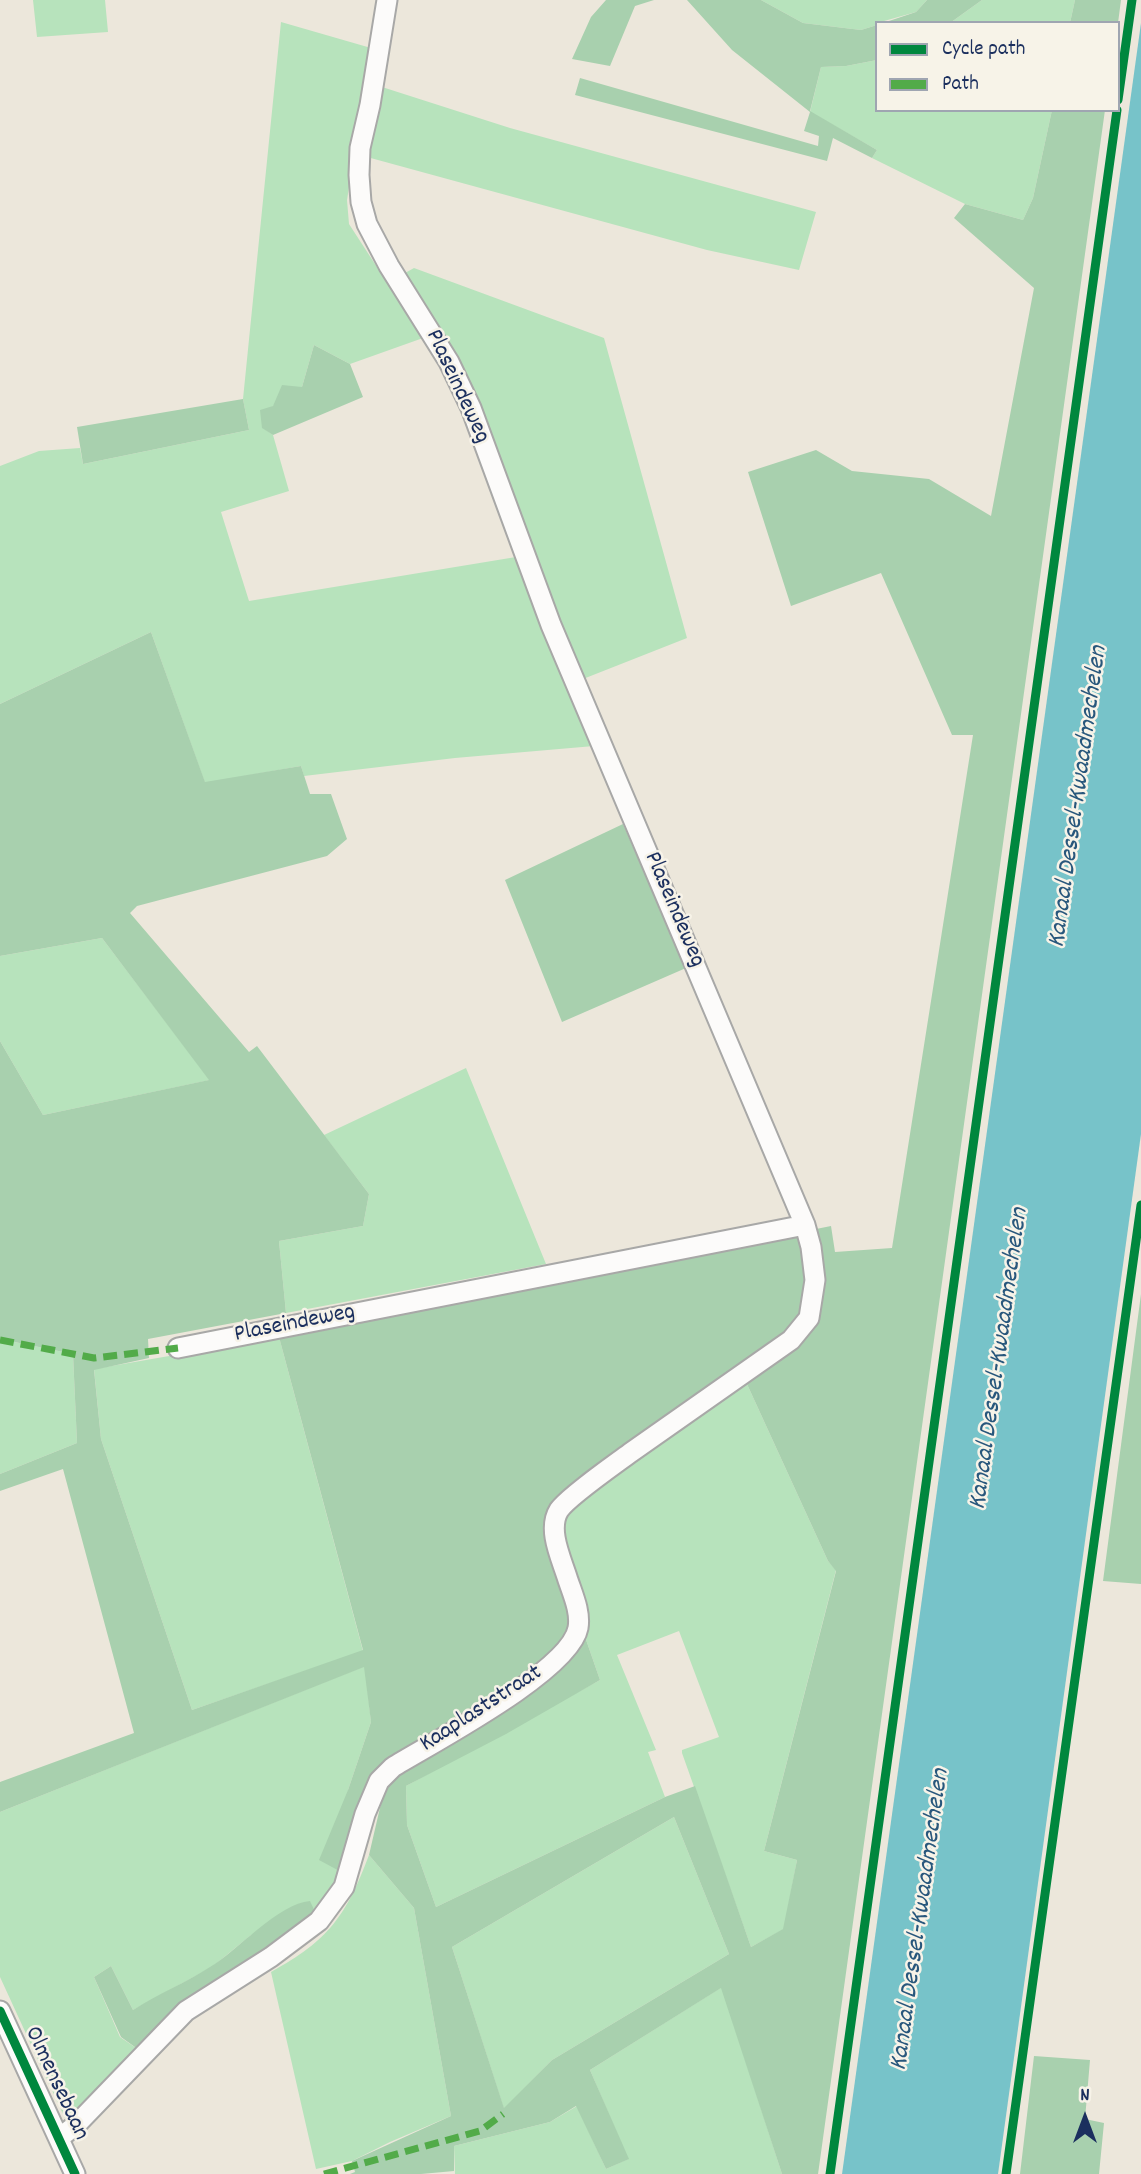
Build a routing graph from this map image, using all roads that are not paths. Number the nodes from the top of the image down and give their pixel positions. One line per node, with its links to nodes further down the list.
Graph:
1 (387, 0): 2 (street, Plaseindeweg)
2 (805, 1225): 3 (street, Plaseindeweg); 5 (street, Kaaplaststraat)
3 (178, 1348)
4 (0, 2011): 5 (street, Olmensebaan)
5 (59, 2138): 6 (street, Olmensebaan)
6 (75, 2174)

